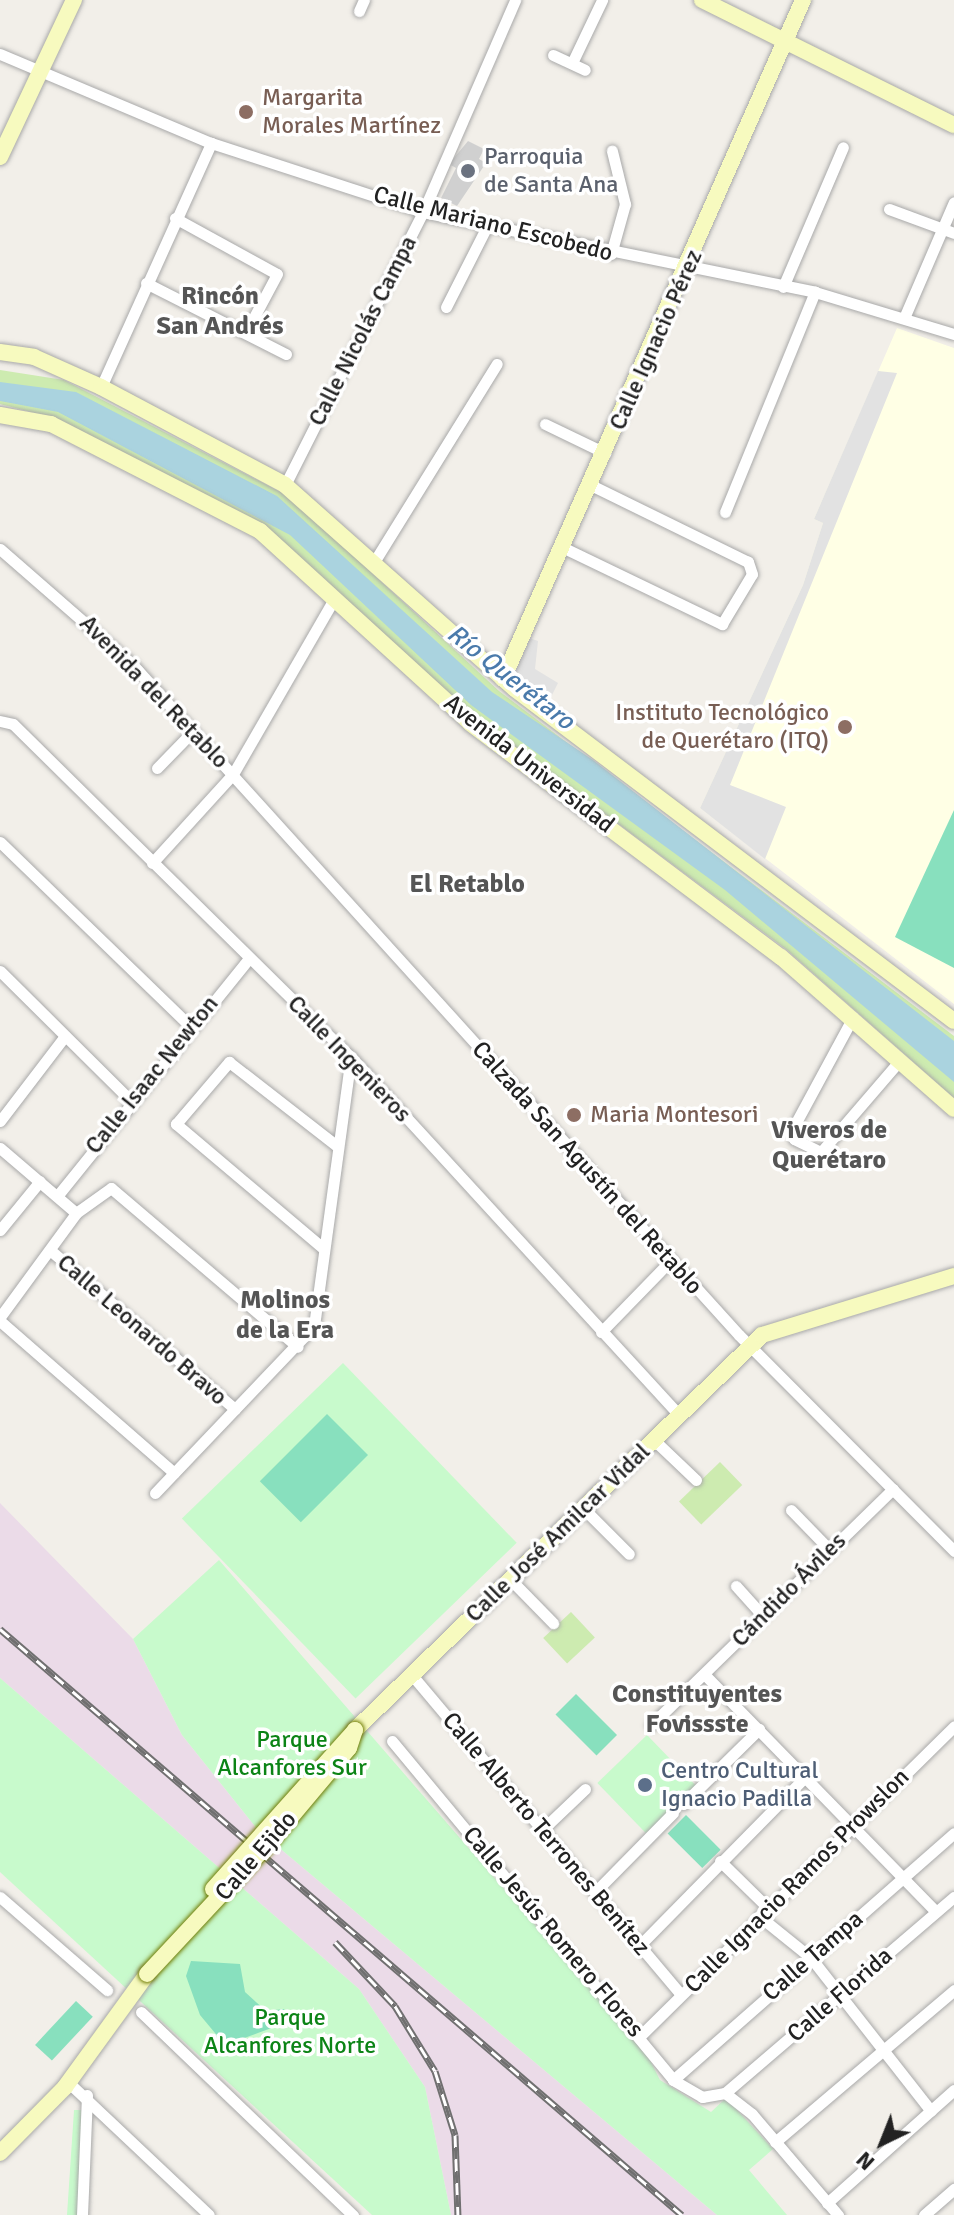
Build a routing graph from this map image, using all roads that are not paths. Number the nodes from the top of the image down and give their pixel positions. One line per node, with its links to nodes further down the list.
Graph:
1 (74, 0): 11 (main road)
2 (515, 0): 19 (street, Calle Nicolás Campa)
3 (602, 0): 9 (street)
4 (702, 0): 6 (main road)
5 (803, 0): 6 (main road, Calle Ignacio Pérez)
6 (784, 41): 12 (main road); 25 (main road, Calle Ignacio Pérez)
7 (0, 54): 11 (street, Calle Mariano Escobedo)
8 (553, 55): 9 (street)
9 (572, 63): 10 (street)
10 (585, 70)
11 (41, 72): 13 (street, Calle Mariano Escobedo); 16 (main road)
12 (954, 125)
13 (211, 143): 19 (street, Calle Mariano Escobedo); 20 (street)
14 (843, 147): 27 (street)
15 (612, 151): 24 (street)
16 (0, 157)
17 (954, 202): 22 (street)
18 (889, 209): 22 (street)
19 (423, 212): 21 (street, Calle Mariano Escobedo); 40 (street, Calle Nicolás Campa)
20 (175, 218): 26 (street); 31 (street)
21 (486, 228): 24 (street, Calle Mariano Escobedo); 29 (street)
22 (942, 228): 23 (street); 30 (street)
23 (954, 233)
24 (611, 254): 25 (street, Calle Mariano Escobedo)
25 (688, 270): 27 (street, Calle Mariano Escobedo); 39 (main road, Calle Ignacio Pérez)
26 (146, 283): 31 (street); 36 (street)
27 (783, 287): 28 (street, Calle Mariano Escobedo)
28 (815, 292): 30 (street, Calle Mariano Escobedo); 42 (street)
29 (446, 307)
30 (904, 318): 32 (street, Calle Mariano Escobedo)
31 (246, 332): 34 (street)
32 (954, 334)
33 (0, 352): 36 (main road)
34 (286, 354)
35 (497, 364): 45 (street)
36 (101, 387): 40 (main road)
37 (0, 415): 46 (main road, Avenida Universidad)
38 (545, 424): 39 (street)
39 (605, 453): 41 (main road, Calle Ignacio Pérez)
40 (285, 485): 45 (main road)
41 (591, 485): 43 (main road, Calle Ignacio Pérez); 43 (street)
42 (725, 512)
43 (562, 547): 47 (main road, Calle Ignacio Pérez)
44 (0, 549): 49 (street, Avenida del Retablo)
45 (374, 562): 47 (main road)
46 (335, 597): 51 (street); 56 (main road, Avenida Universidad)
47 (503, 679): 57 (main road)
48 (0, 721): 53 (street, Calle Ingenieros)
49 (193, 731): 50 (street); 51 (street, Avenida del Retablo)
50 (157, 768)
51 (233, 774): 53 (street); 73 (street, Calzada San Agustín del Retablo)
52 (0, 842): 58 (street)
53 (152, 863): 54 (street, Calle Ingenieros)
54 (249, 958): 58 (street, Calle Isaac Newton); 60 (street, Calle Ingenieros)
55 (0, 971): 59 (street)
56 (853, 1017): 61 (main road, Avenida Universidad); 61 (street)
57 (954, 1021)
58 (189, 1025): 62 (street, Calle Isaac Newton)
59 (65, 1036): 62 (street); 64 (street)
60 (351, 1057): 65 (street); 76 (street, Calle Ingenieros)
61 (900, 1060): 63 (main road, Avenida Universidad)
62 (130, 1100): 68 (street, Calle Isaac Newton)
63 (954, 1109)
64 (0, 1121)
65 (337, 1146): 71 (street); 71 (street)
66 (0, 1148): 67 (street)
67 (40, 1181): 68 (street); 70 (street)
68 (58, 1195): 69 (street)
69 (76, 1213): 72 (street); 77 (street)
70 (0, 1230)
71 (324, 1249): 77 (street)
72 (50, 1250): 75 (street); 79 (street, Calle Leonardo Bravo)
73 (670, 1261): 76 (street); 78 (street, Calzada San Agustín del Retablo)
74 (954, 1278): 78 (main road, Calle José Amilcar Vidal)
75 (0, 1319): 82 (street)
76 (601, 1332): 80 (street, Calle Ingenieros)
77 (298, 1347): 79 (street)
78 (751, 1347): 80 (main road, Calle José Amilcar Vidal); 84 (street, Calzada San Agustín del Retablo)
79 (235, 1409): 82 (street)
80 (680, 1416): 81 (main road, Calle José Amilcar Vidal)
81 (654, 1440): 83 (street); 86 (main road, Calle José Amilcar Vidal)
82 (174, 1473): 85 (street)
83 (696, 1480)
84 (893, 1489): 88 (street, Cándido Áviles); 89 (street, Calzada San Agustín del Retablo)
85 (155, 1493)
86 (585, 1510): 90 (street); 91 (main road, Calle José Amilcar Vidal)
87 (791, 1510): 88 (street)
88 (828, 1548): 93 (street, Cándido Áviles)
89 (954, 1551)
90 (629, 1554)
91 (512, 1581): 94 (street); 95 (main road, Calle José Amilcar Vidal)
92 (736, 1586): 93 (street)
93 (763, 1616): 96 (street, Cándido Áviles)
94 (553, 1623)
95 (411, 1674): 97 (main road, Calle José Amilcar Vidal); 107 (street, Calle Alberto Terrones Benítez)
96 (704, 1674): 98 (street, Cándido Áviles); 100 (street)
97 (360, 1724): 126 (main road, Calle Ejido, bridge)
98 (651, 1725)
99 (954, 1726): 106 (street, Calle Ignacio Ramos Prowslon)
100 (759, 1729): 102 (street); 104 (street)
101 (392, 1741): 123 (street, Calle Jesús Romero Flores)
102 (806, 1776): 106 (street); 109 (street)
103 (585, 1789): 107 (street)
104 (683, 1804)
105 (673, 1813): 111 (street)
106 (853, 1826): 110 (street); 114 (street, Calle Ignacio Ramos Prowslon)
107 (543, 1829): 111 (street, Calle Alberto Terrones Benítez)
108 (954, 1833): 110 (street, Calle Tampa)
109 (717, 1863): 114 (street); 116 (street)
110 (905, 1877): 115 (street); 117 (street, Calle Tampa)
111 (595, 1892): 116 (street, Calle Alberto Terrones Benítez)
112 (0, 1897): 118 (street)
113 (954, 1897): 115 (street, Calle Florida)
114 (763, 1912): 117 (street); 121 (street, Calle Ignacio Ramos Prowslon)
115 (936, 1912): 120 (street, Calle Florida)
116 (639, 1946): 121 (street, Calle Alberto Terrones Benítez)
117 (811, 1958): 120 (street); 125 (street, Calle Tampa)
118 (107, 1990)
119 (954, 1990): 124 (street)
120 (842, 1993): 124 (street); 128 (street, Calle Florida)
121 (681, 1995): 123 (street, Calle Ignacio Ramos Prowslon)
122 (141, 2012): 137 (street)
123 (640, 2036): 125 (street, Calle Jesús Romero Flores)
124 (887, 2048): 130 (street); 131 (street)
125 (673, 2080): 128 (street, Calle Jesús Romero Flores)
126 (69, 2083): 129 (street); 132 (main road, Calle Ejido)
127 (954, 2090): 130 (street)
128 (725, 2093): 131 (street)
129 (87, 2095): 135 (street); 136 (street)
130 (931, 2111): 134 (street)
131 (775, 2142): 134 (street)
132 (0, 2153)
133 (954, 2189): 139 (street)
134 (827, 2203): 138 (street)
135 (82, 2215)
136 (209, 2215)
137 (353, 2215)
138 (838, 2215)
139 (924, 2215)

